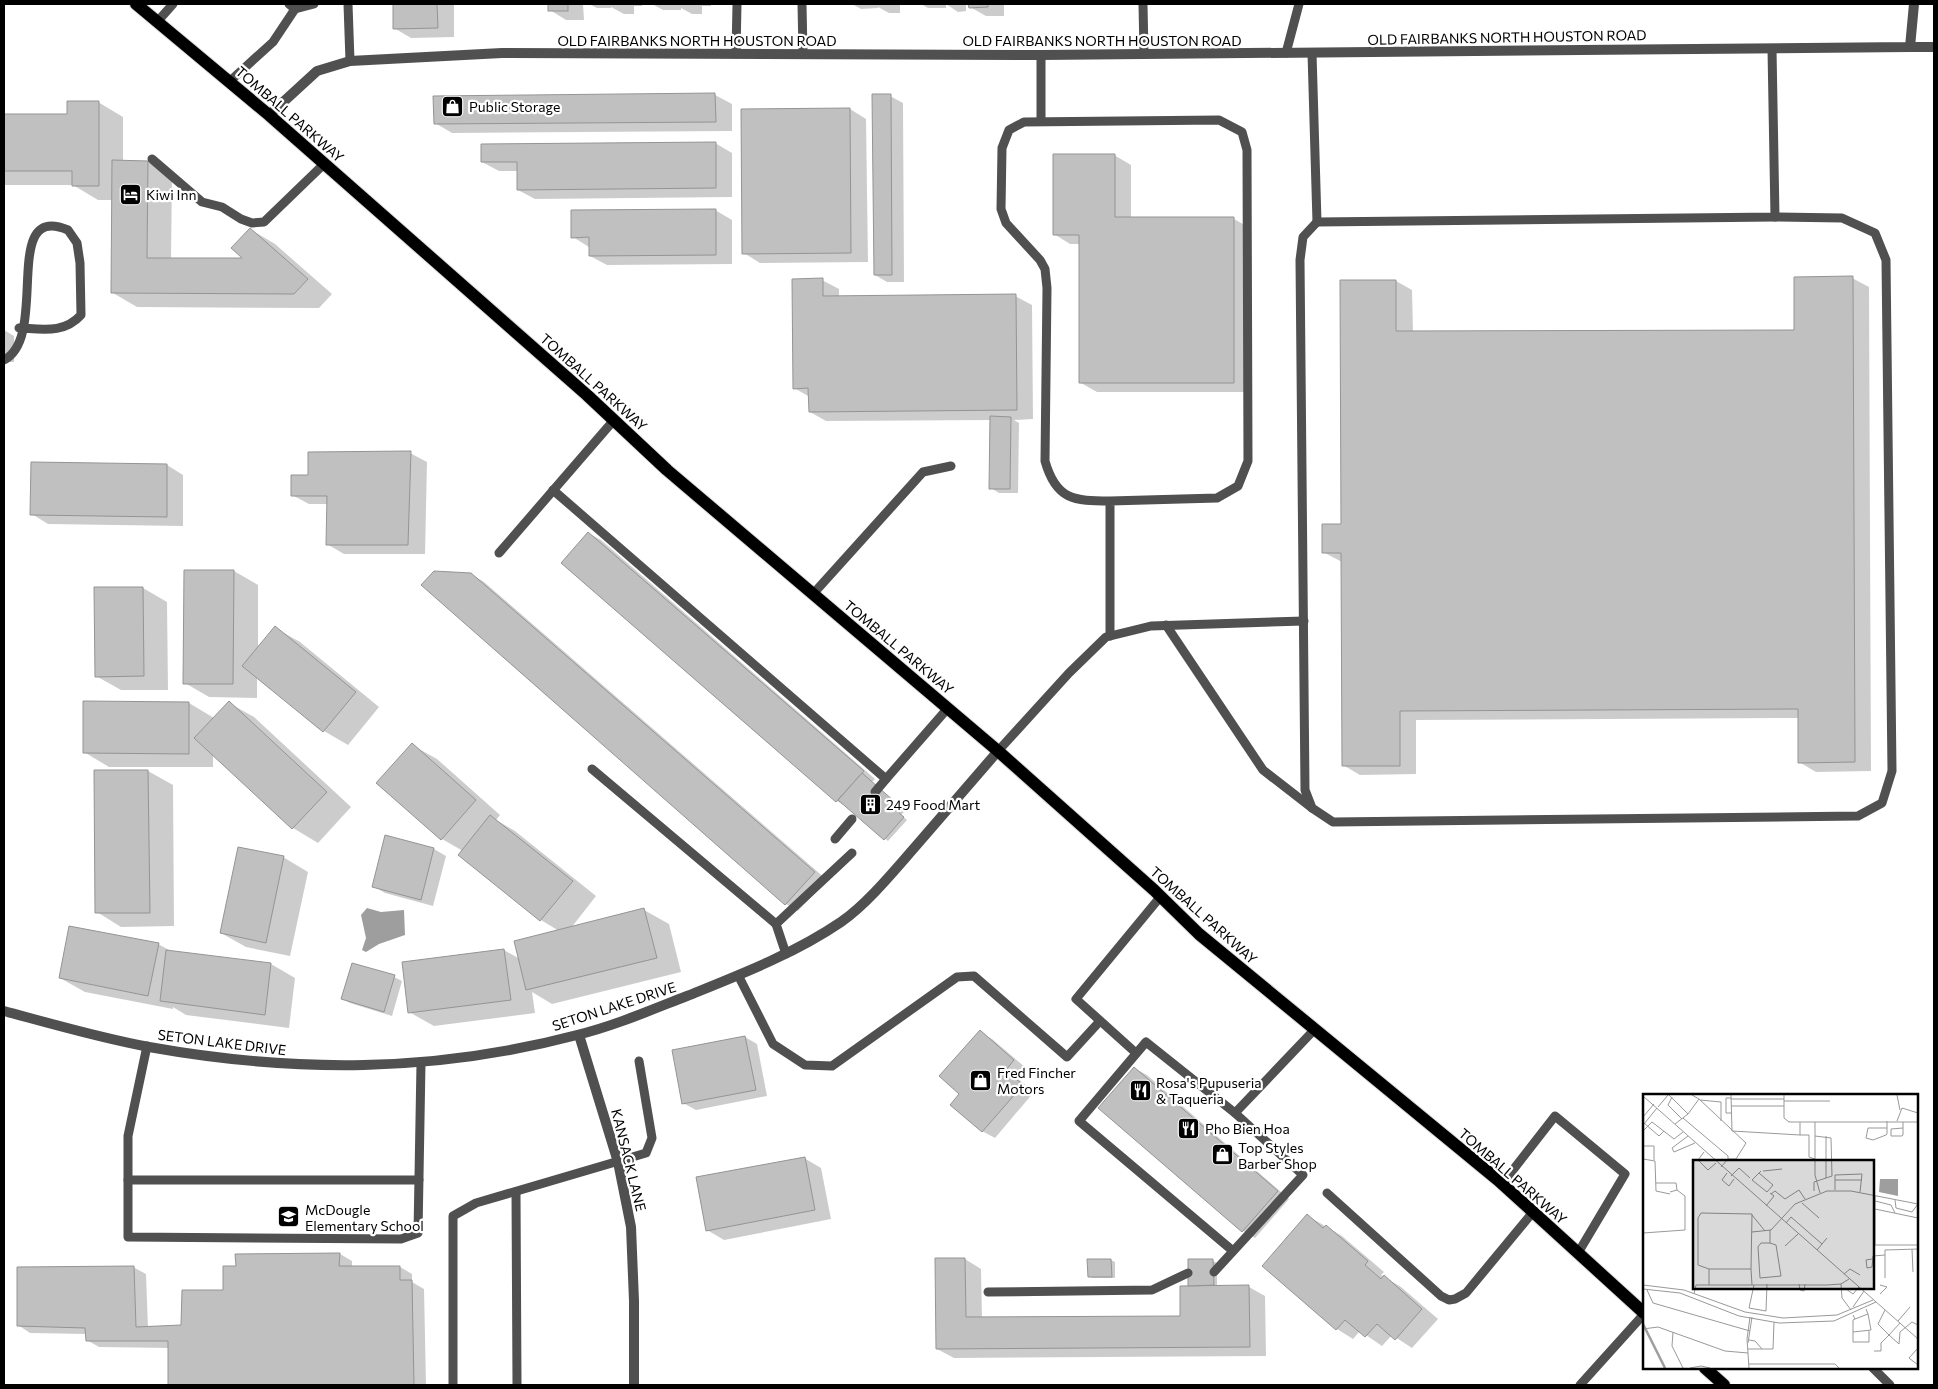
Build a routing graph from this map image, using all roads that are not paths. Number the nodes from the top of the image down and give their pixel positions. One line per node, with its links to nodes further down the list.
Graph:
1 (136, 4): 11 (main road, TOMBALL PARKWAY)
2 (173, 4): 11 (lane)
3 (314, 4): 10 (lane)
4 (348, 4): 21 (lane)
5 (737, 4): 17 (lane)
6 (802, 4): 18 (lane)
7 (1144, 4): 19 (lane)
8 (1299, 4): 15 (lane)
9 (1914, 4): 12 (street)
10 (292, 6): 22 (lane)
11 (157, 22): 22 (main road, TOMBALL PARKWAY)
12 (1910, 47): 13 (street, OLD FAIRBANKS NORTH HOUSTON ROAD); 14 (street, OLD FAIRBANKS NORTH HOUSTON ROAD)
13 (1934, 47)
14 (1772, 48): 16 (street, OLD FAIRBANKS NORTH HOUSTON ROAD); 27 (lane)
15 (1286, 53): 16 (street, OLD FAIRBANKS NORTH HOUSTON ROAD); 19 (street, OLD FAIRBANKS NORTH HOUSTON ROAD)
16 (1312, 53): 28 (lane)
17 (736, 54): 18 (street, OLD FAIRBANKS NORTH HOUSTON ROAD); 21 (street, OLD FAIRBANKS NORTH HOUSTON ROAD)
18 (803, 54): 20 (street, OLD FAIRBANKS NORTH HOUSTON ROAD)
19 (1144, 54): 20 (street, OLD FAIRBANKS NORTH HOUSTON ROAD)
20 (1041, 55): 24 (lane)
21 (350, 61): 23 (street, OLD FAIRBANKS NORTH HOUSTON ROAD)
22 (230, 81): 23 (main road, TOMBALL PARKWAY)
23 (269, 115): 26 (main road, TOMBALL PARKWAY)
24 (1042, 121): 36 (lane); 36 (lane)
25 (152, 159): 26 (lane)
26 (324, 164): 33 (main road, TOMBALL PARKWAY)
27 (1775, 217): 28 (lane); 47 (lane)
28 (1317, 222): 39 (lane)
29 (29, 229): 31 (lane)
30 (17, 301): 31 (lane)
31 (19, 328): 32 (lane)
32 (4, 360)
33 (614, 420): 35 (lane); 38 (main road, TOMBALL PARKWAY)
34 (950, 466): 38 (lane)
35 (554, 490): 37 (lane); 45 (lane)
36 (1110, 502): 41 (lane)
37 (499, 553)
38 (813, 594): 42 (main road, TOMBALL PARKWAY)
39 (1304, 621): 40 (lane); 47 (lane)
40 (1166, 625): 41 (lane); 47 (lane)
41 (1110, 636): 43 (lane)
42 (948, 708): 43 (main road, TOMBALL PARKWAY); 45 (lane)
43 (998, 750): 51 (main road, TOMBALL PARKWAY); 53 (street, SETON LAKE DRIVE)
44 (592, 768): 52 (lane)
45 (886, 779): 46 (lane)
46 (875, 792)
47 (1312, 808)
48 (852, 819): 49 (lane)
49 (834, 839)
50 (852, 853): 52 (lane)
51 (1161, 896): 56 (lane); 57 (main road, TOMBALL PARKWAY)
52 (776, 924): 53 (lane)
53 (786, 954): 54 (street, SETON LAKE DRIVE)
54 (738, 975): 56 (lane); 58 (street, SETON LAKE DRIVE)
55 (4, 1011): 59 (street, SETON LAKE DRIVE)
56 (1100, 1021): 60 (lane)
57 (1315, 1029): 63 (lane); 67 (main road, TOMBALL PARKWAY)
58 (579, 1035): 62 (street, SETON LAKE DRIVE); 64 (street, KANSACK LANE)
59 (147, 1046): 62 (street, SETON LAKE DRIVE); 65 (lane)
60 (1136, 1053): 63 (lane); 71 (lane)
61 (639, 1062): 64 (lane)
62 (421, 1063): 66 (lane)
63 (1235, 1113): 71 (lane)
64 (618, 1162): 68 (lane); 82 (street, KANSACK LANE)
65 (128, 1180): 66 (lane); 66 (lane)
66 (419, 1180)
67 (1502, 1184): 70 (main road, TOMBALL PARKWAY); 72 (lane)
68 (516, 1192): 80 (lane); 81 (lane)
69 (1327, 1193): 70 (lane)
70 (1533, 1212): 72 (main road, TOMBALL PARKWAY)
71 (1233, 1251): 73 (lane)
72 (1578, 1253): 76 (main road, TOMBALL PARKWAY)
73 (1214, 1272)
74 (1188, 1273): 75 (lane)
75 (988, 1292)
76 (1643, 1313)
77 (1643, 1315): 83 (lane)
78 (1706, 1369): 84 (main road)
79 (1873, 1369): 85 (lane)
80 (454, 1385)
81 (517, 1385)
82 (634, 1385)
83 (1580, 1385)
84 (1724, 1385)
85 (1890, 1385)

